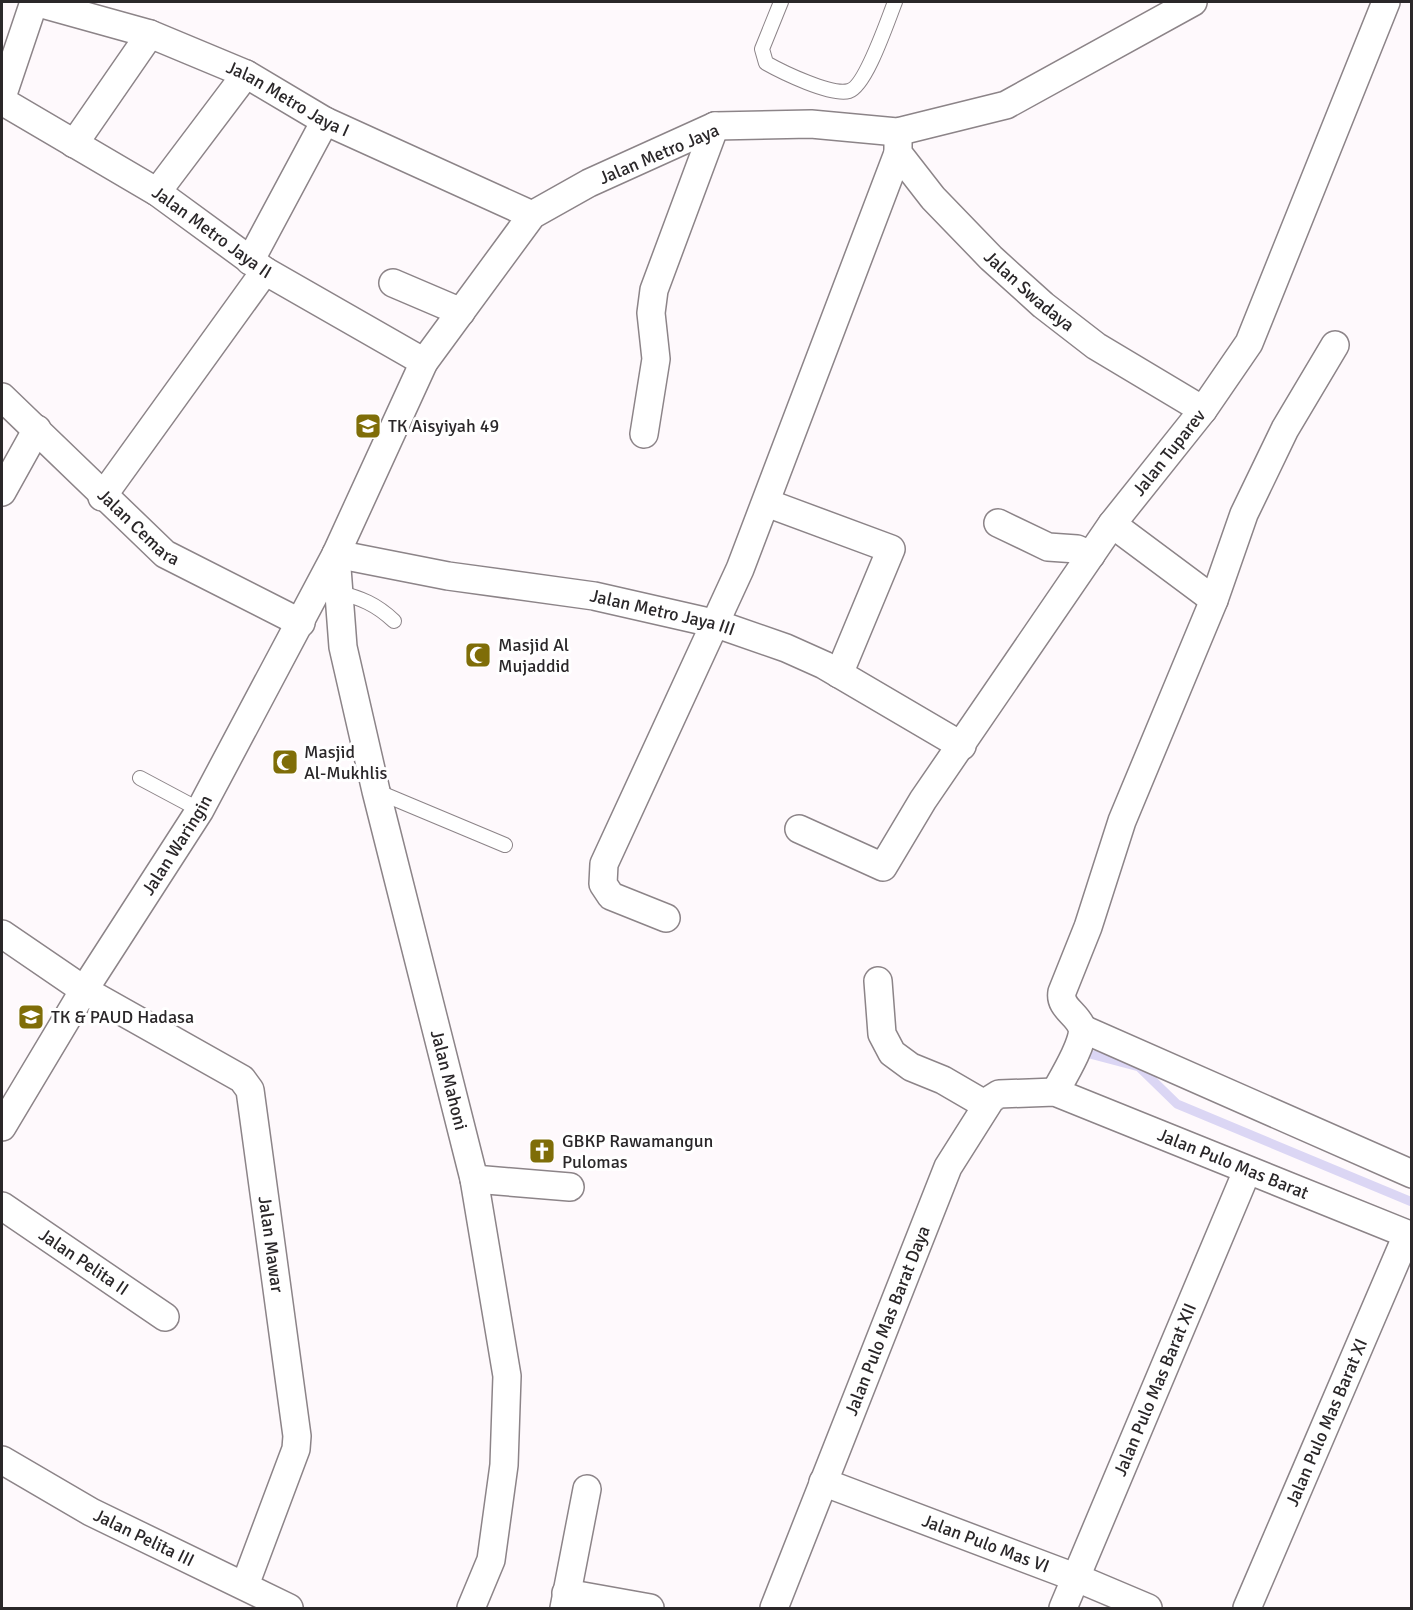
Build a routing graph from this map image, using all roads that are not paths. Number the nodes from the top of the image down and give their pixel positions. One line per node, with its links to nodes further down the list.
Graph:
1 (34, 2): 6 (street, Jalan Metro Jaya I); 8 (street)
2 (780, 2): 3 (lane)
3 (895, 2)
4 (1193, 2): 11 (street, Jalan Metro Jaya)
5 (1386, 2): 21 (street, Jalan Tuparev)
6 (150, 34): 7 (street, Jalan Metro Jaya I); 12 (street)
7 (246, 74): 9 (street, Jalan Metro Jaya I); 13 (street)
8 (2, 99): 12 (street, Jalan Metro Jaya II)
9 (325, 121): 14 (street, Jalan Metro Jaya I); 15 (street)
10 (715, 126): 11 (street, Jalan Metro Jaya); 14 (street, Jalan Metro Jaya); 23 (street)
11 (898, 143): 21 (street, Jalan Swadaya); 26 (street)
12 (74, 144): 13 (street, Jalan Metro Jaya II)
13 (157, 192): 15 (street, Jalan Metro Jaya II)
14 (532, 215): 17 (street, Jalan Metro Jaya)
15 (258, 266): 19 (street, Jalan Metro Jaya II); 25 (street)
16 (393, 284): 17 (street)
17 (461, 312): 19 (street, Jalan Metro Jaya)
18 (1335, 345): 32 (street)
19 (424, 362): 29 (street, Jalan Metro Jaya)
20 (2, 397): 22 (street, Jalan Cemara)
21 (1203, 410): 28 (street, Jalan Tuparev)
22 (38, 429): 24 (street); 25 (street, Jalan Cemara)
23 (644, 434)
24 (2, 492)
25 (102, 497): 34 (street, Jalan Cemara)
26 (767, 503): 35 (street); 36 (street)
27 (998, 523): 30 (street)
28 (1112, 524): 30 (street, Jalan Tuparev); 32 (street)
29 (336, 554): 31 (street, Jalan Mahoni); 34 (street, Jalan Waringin); 35 (street, Jalan Metro Jaya III)
30 (1091, 555): 37 (street, Jalan Tuparev)
31 (337, 592): 33 (lane); 39 (street, Jalan Mahoni)
32 (1214, 600): 47 (street)
33 (394, 621)
34 (301, 623): 40 (street, Jalan Waringin)
35 (717, 624): 36 (street, Jalan Metro Jaya III); 43 (street)
36 (839, 674): 37 (street, Jalan Metro Jaya III)
37 (962, 746): 41 (street, Jalan Tuparev)
38 (140, 778): 40 (lane)
39 (376, 791): 42 (lane); 53 (street, Jalan Mahoni)
40 (200, 810): 46 (street, Jalan Waringin)
41 (799, 829)
42 (505, 845)
43 (666, 918)
44 (2, 934): 46 (street, Jalan Mawar)
45 (878, 981): 49 (street)
46 (84, 990): 50 (street, Jalan Waringin); 62 (street, Jalan Mawar)
47 (1083, 1032): 48 (street); 52 (street)
48 (1061, 1081): 49 (street); 51 (street, Jalan Pulo Mas Barat)
49 (986, 1105): 59 (street, Jalan Pulo Mas Barat Daya)
50 (2, 1127)
51 (1247, 1171): 56 (street, Jalan Pulo Mas Barat); 61 (street, Jalan Pulo Mas Barat XII)
52 (1412, 1174)
53 (474, 1179): 54 (street); 65 (street, Jalan Mahoni)
54 (570, 1187)
55 (2, 1206): 57 (street, Jalan Pelita II)
56 (1409, 1235): 70 (street, Jalan Pulo Mas Barat XI)
57 (165, 1317)
58 (2, 1460): 62 (street, Jalan Pelita III)
59 (823, 1482): 61 (street, Jalan Pulo Mas VI); 67 (street, Jalan Pulo Mas Barat Daya)
60 (586, 1489): 63 (street)
61 (1077, 1578): 68 (street, Jalan Pulo Mas Barat XII); 69 (street, Jalan Pulo Mas VI)
62 (245, 1585): 64 (street, Jalan Pelita III)
63 (565, 1601): 66 (street)
64 (289, 1608)
65 (471, 1608)
66 (650, 1608)
67 (774, 1608)
68 (1063, 1608)
69 (1148, 1608)
70 (1247, 1608)

